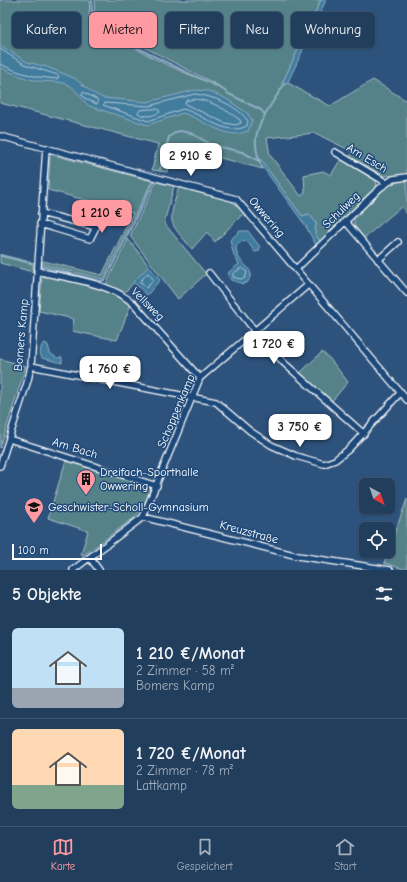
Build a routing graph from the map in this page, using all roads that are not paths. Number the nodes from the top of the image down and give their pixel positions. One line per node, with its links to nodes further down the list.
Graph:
1 (0, 136): 2 (street, Owwering)
2 (46, 148): 6 (street, Bomers Kamp); 11 (street, Owwering)
3 (335, 152): 5 (street, Am Esch)
4 (407, 176): 5 (street, Schulweg)
5 (387, 183): 7 (street, Schulweg)
6 (41, 213): 8 (street, Bomers Kamp); 8 (street)
7 (345, 221): 10 (street); 11 (street, Schulweg)
8 (40, 224): 12 (street, Bomers Kamp)
9 (398, 242): 10 (street)
10 (378, 260): 15 (street)
11 (296, 269): 14 (street, Owwering)
12 (37, 270): 17 (street, Bomers Kamp); 18 (street, Vellsweg)
13 (209, 273): 16 (street)
14 (308, 285): 16 (street, Schoppenkamp); 19 (street, Owwering)
15 (406, 291)
16 (255, 331): 18 (street, Schoppenkamp); 22 (street)
17 (31, 366): 20 (street); 23 (street, Bomers Kamp)
18 (200, 378): 20 (street, Schoppenkamp)
19 (401, 392): 21 (street, Owwering); 22 (street)
20 (192, 398): 22 (street); 25 (street, Schoppenkamp)
21 (407, 400)
22 (364, 434)
23 (9, 439): 24 (street, Bomers Kamp); 25 (street, Am Bach)
24 (0, 466)
25 (157, 486): 26 (street, Schoppenkamp)
26 (143, 517): 27 (street); 28 (street, Kreuzstraße)
27 (90, 558): 29 (street); 30 (street)
28 (386, 569)
29 (73, 570)
30 (99, 570)

